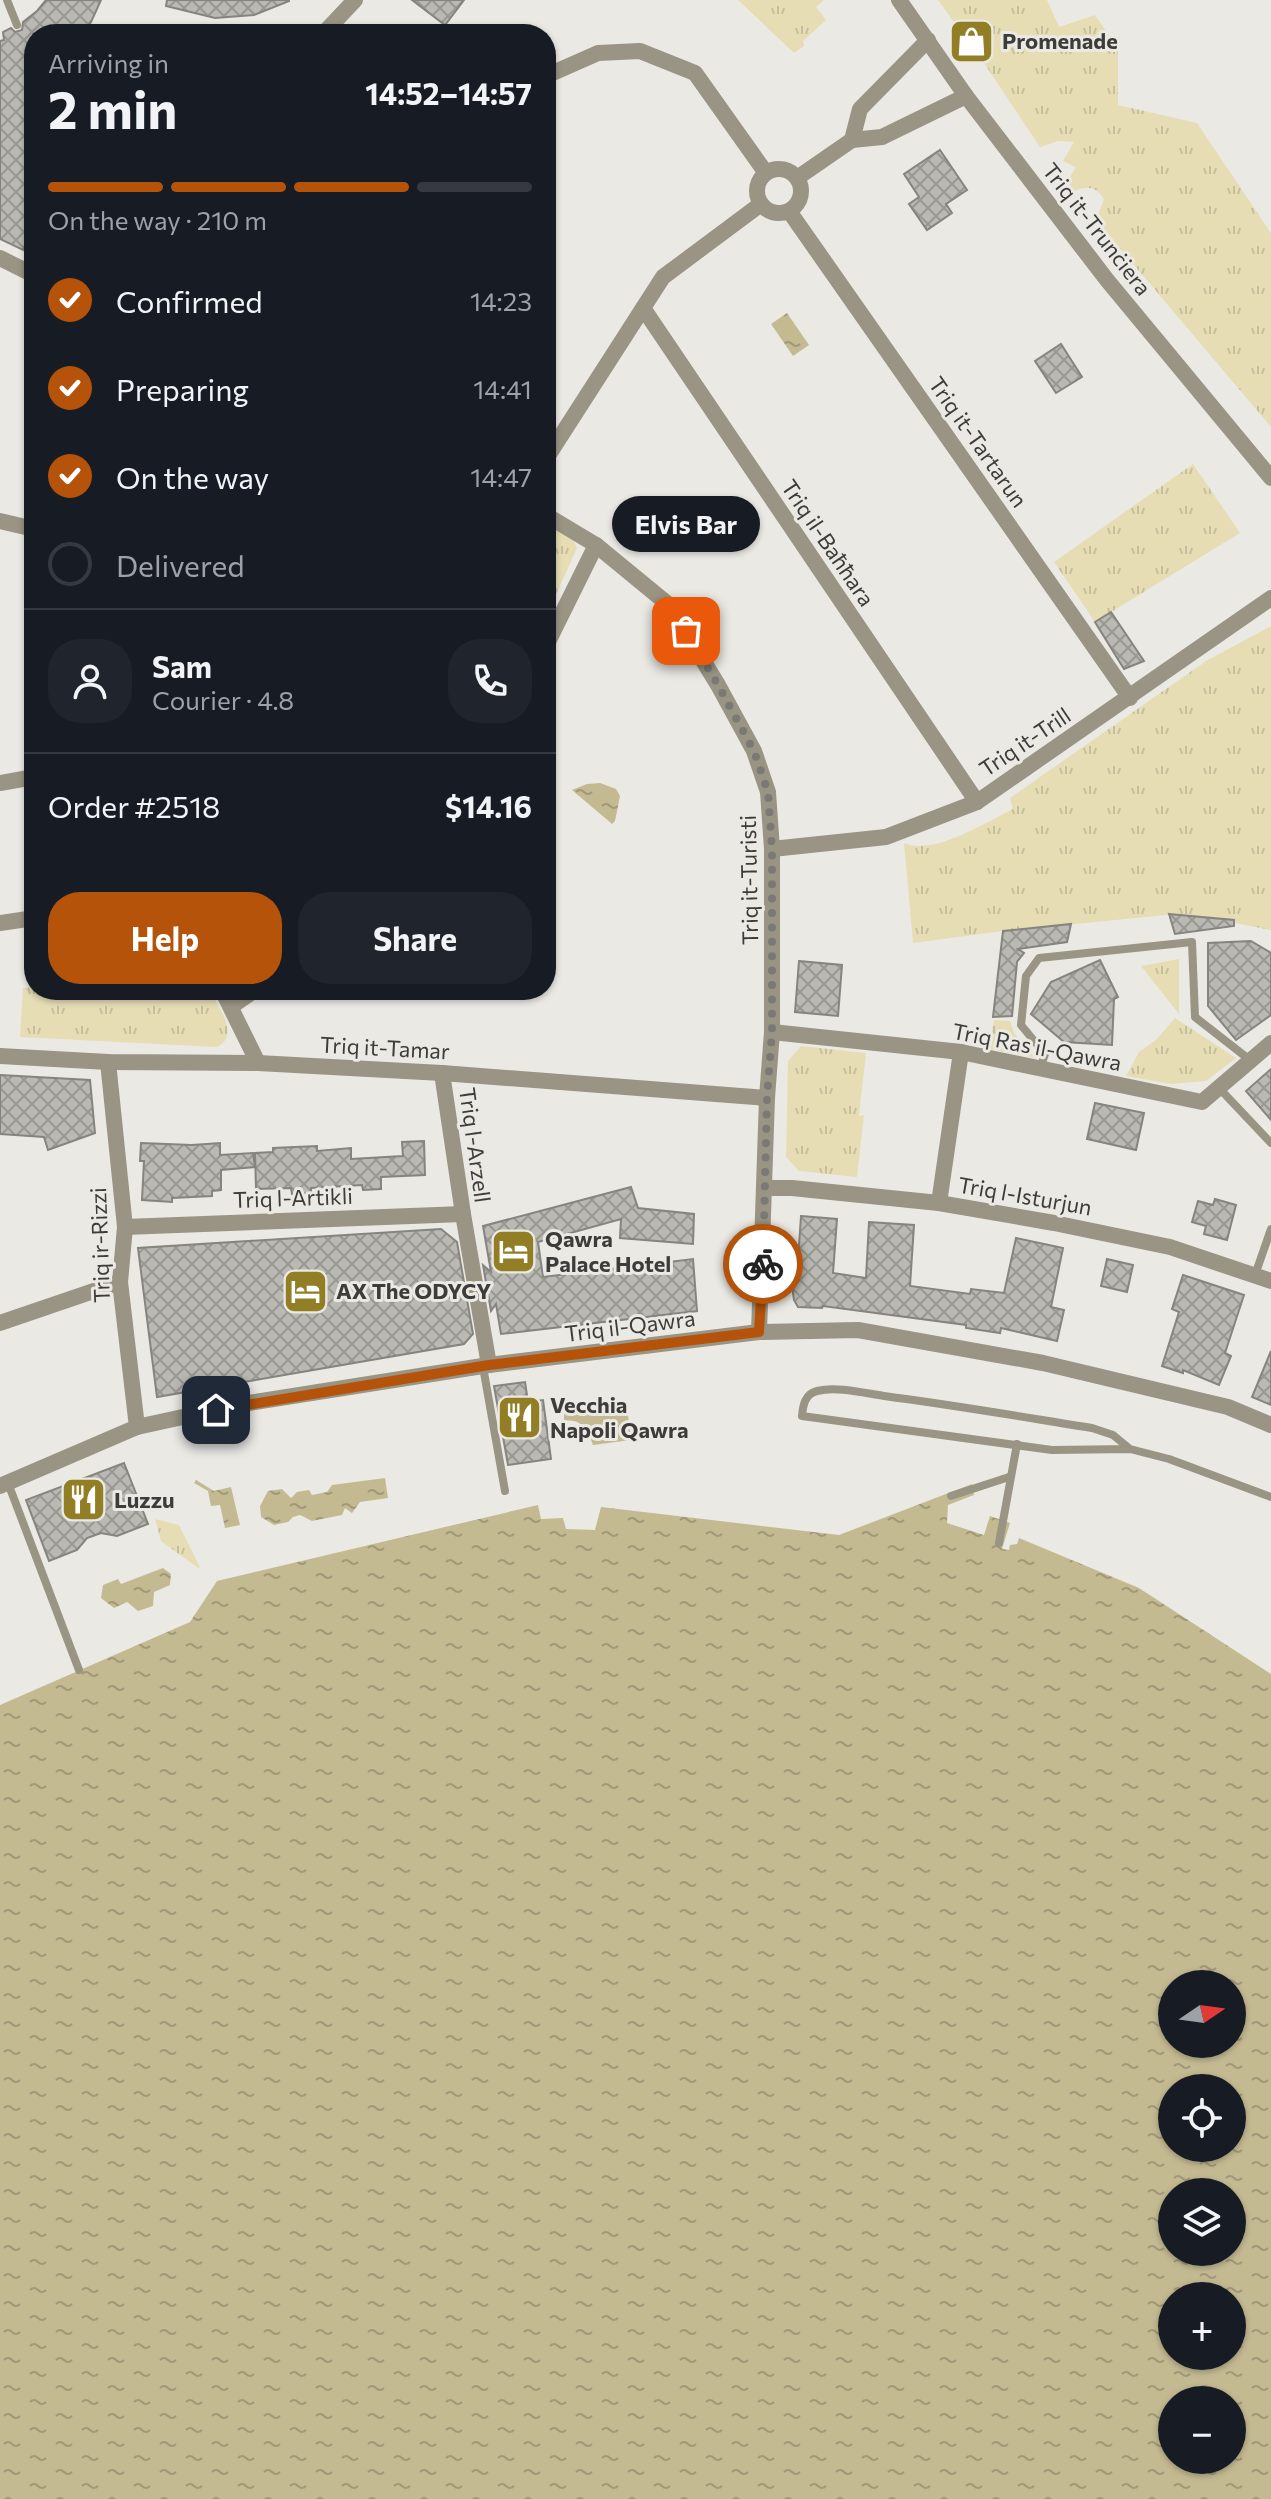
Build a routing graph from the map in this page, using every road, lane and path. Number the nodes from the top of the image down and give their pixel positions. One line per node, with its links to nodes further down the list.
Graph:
1 (7, 0): 5 (lane)
2 (355, 0): 4 (street)
3 (899, 0): 6 (street, Triq it-Trunċiera)
4 (332, 24)
5 (17, 25)
6 (928, 40): 8 (street, Triq it-Trunċiera); 9 (street)
7 (556, 72): 10 (street)
8 (966, 96): 9 (street); 18 (street, Triq it-Trunċiera)
9 (852, 140): 11 (street)
10 (766, 173): 11 (street); 12 (street)
11 (797, 178): 13 (street)
12 (761, 204): 13 (street); 16 (street)
13 (789, 211): 25 (street, Triq it-Tartarun)
14 (0, 258): 15 (street)
15 (24, 270)
16 (643, 308): 17 (street); 28 (street, Triq il-Baħħara)
17 (556, 443)
18 (1271, 478)
19 (0, 521): 21 (street)
20 (556, 521): 22 (street, Triq it-Turisti)
21 (24, 527)
22 (596, 545): 24 (street); 29 (street, Triq it-Turisti)
23 (1271, 598): 25 (street, Triq it-Trill)
24 (556, 626)
25 (1130, 698): 28 (street, Triq it-Trill)
26 (24, 779): 27 (street)
27 (0, 783)
28 (977, 802): 29 (street, Triq it-Trill)
29 (772, 849): 35 (street, Triq it-Turisti)
30 (24, 919): 31 (street)
31 (0, 923)
32 (228, 1000): 34 (street)
33 (241, 1000): 34 (street)
34 (232, 1006): 41 (street)
35 (772, 1032): 37 (street, Triq Ras il-Qawra); 45 (street, Triq it-Turisti)
36 (1271, 1043): 39 (street, Triq Ras il-Qawra)
37 (961, 1052): 42 (street, Triq Ras il-Qawra); 48 (street)
38 (0, 1056): 40 (street, Triq it-Tamar)
39 (1250, 1061): 42 (lane); 44 (street, Triq Ras il-Qawra)
40 (108, 1062): 41 (street, Triq it-Tamar); 50 (street, Triq ir-Rizzi)
41 (258, 1063): 43 (street, Triq it-Tamar)
42 (1040, 1069): 44 (street, Triq Ras il-Qawra)
43 (442, 1073): 45 (street, Triq it-Tamar); 49 (street, Triq l-Arzell)
44 (1219, 1088): 46 (lane)
45 (767, 1098): 47 (street, Triq it-Turisti)
46 (1271, 1143)
47 (765, 1188): 48 (street, Triq l-Isturjun); 55 (street, Triq it-Turisti)
48 (939, 1203): 52 (street, Triq l-Isturjun)
49 (463, 1214): 50 (street, Triq l-Artikli); 56 (street, Triq l-Arzell)
50 (125, 1227): 53 (street, Triq ir-Rizzi)
51 (1271, 1229): 52 (lane)
52 (1263, 1278)
53 (120, 1282): 54 (street); 58 (street, Triq ir-Rizzi)
54 (0, 1323)
55 (759, 1332): 56 (street, Triq il-Qawra); 57 (street, Triq il-Qawra)
56 (486, 1366): 58 (street, Triq il-Qawra); 63 (lane)
57 (1271, 1425)
58 (137, 1427): 62 (street, Triq il-Qawra)
59 (1017, 1444): 60 (lane); 60 (lane); 61 (lane)
60 (1130, 1449): 65 (lane)
61 (1009, 1477): 64 (lane); 66 (lane)
62 (4, 1484): 67 (lane)
63 (505, 1491)
64 (951, 1496)
65 (1271, 1497)
66 (999, 1543)
67 (79, 1670)

